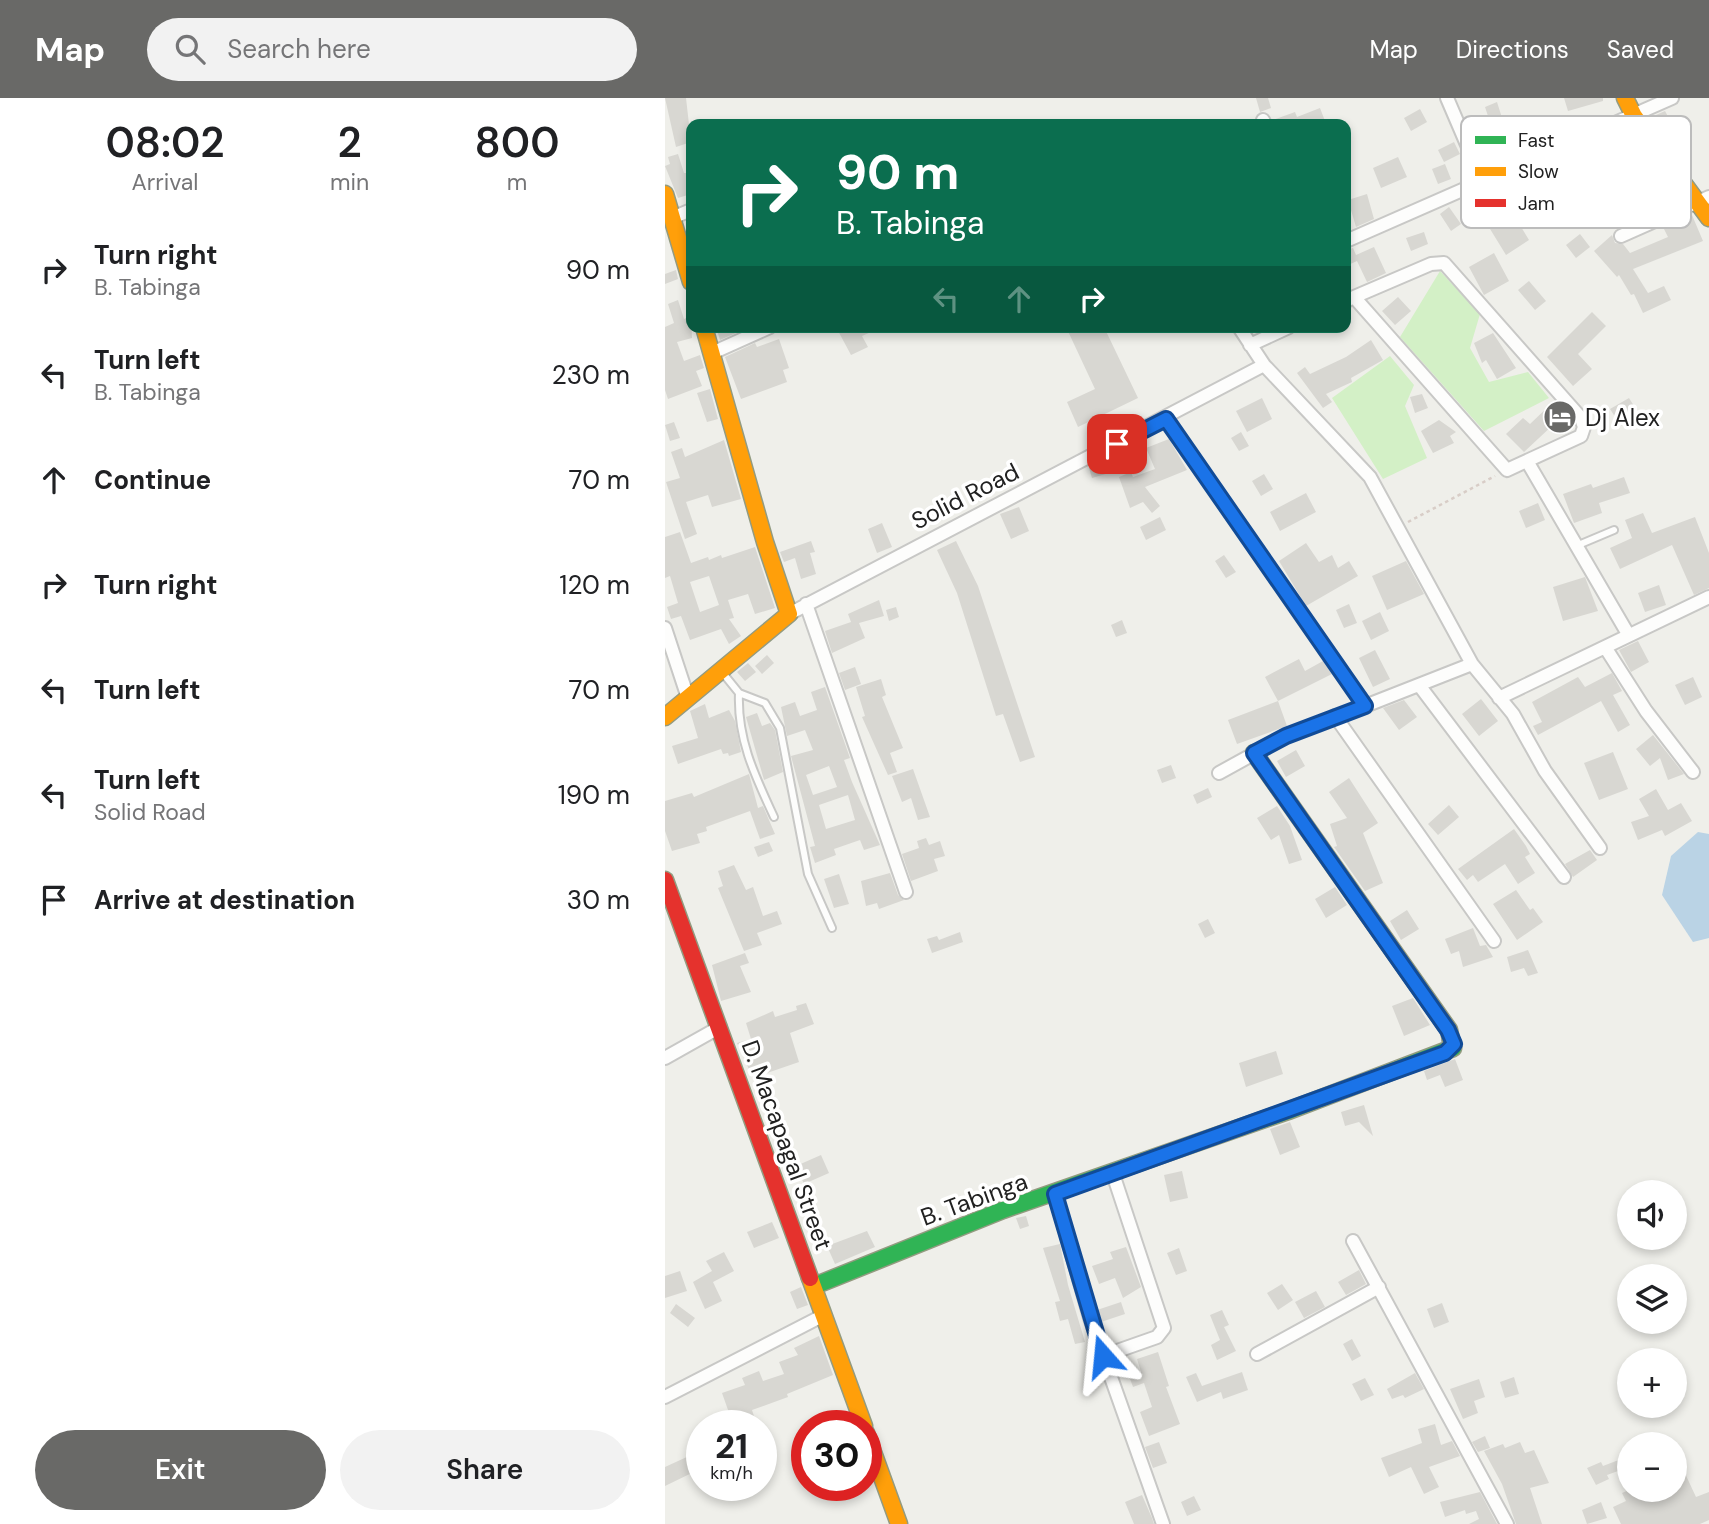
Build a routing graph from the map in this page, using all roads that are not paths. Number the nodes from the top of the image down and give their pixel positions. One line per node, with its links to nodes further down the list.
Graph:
1 (1447, 98): 5 (street)
2 (1625, 98): 4 (street)
3 (1672, 98): 4 (street)
4 (1634, 116)
5 (1461, 131)
6 (1691, 185): 9 (street)
7 (1461, 191): 15 (street)
8 (665, 194): 11 (street)
9 (1703, 200): 12 (street)
10 (686, 212): 11 (street)
11 (672, 218): 16 (street)
12 (1709, 218)
13 (1639, 228): 14 (street)
14 (1621, 236)
15 (1351, 239)
16 (686, 265)
17 (1351, 299): 27 (street)
18 (1351, 300): 27 (street)
19 (706, 333): 24 (street)
20 (756, 333): 24 (street)
21 (1243, 333): 23 (street)
22 (1276, 333): 23 (street)
23 (1250, 345): 25 (street)
24 (712, 353): 32 (street)
25 (1264, 365): 26 (street, Solid Road); 36 (street)
26 (1166, 419): 31 (street, Solid Road); 42 (street)
27 (1527, 461): 29 (street)
28 (1614, 530): 29 (lane)
29 (1575, 547): 34 (street)
30 (1709, 597): 34 (street)
31 (806, 604): 32 (street, Solid Road); 52 (street)
32 (789, 614): 37 (street, Solid Road)
33 (665, 628): 40 (street)
34 (1628, 635): 35 (street)
35 (1605, 647): 41 (street); 46 (street)
36 (1472, 664): 38 (street); 41 (street)
37 (721, 670): 39 (lane); 40 (street, Solid Road)
38 (1419, 685): 42 (street); 50 (street)
39 (739, 693): 48 (lane); 53 (lane)
40 (688, 698): 44 (street, Solid Road)
41 (1499, 698): 49 (street)
42 (1365, 706): 43 (street)
43 (1335, 716): 45 (street); 54 (street)
44 (665, 717)
45 (1254, 753): 47 (street); 57 (street, B. Tabinga)
46 (1693, 772)
47 (1219, 773)
48 (773, 817)
49 (1601, 848)
50 (1564, 877)
51 (665, 880): 55 (street, D. Macapagal Street)
52 (906, 892)
53 (832, 928)
54 (1494, 940)
55 (720, 1027): 56 (street); 60 (street, D. Macapagal Street)
56 (665, 1058)
57 (1113, 1174): 58 (street, B. Tabinga); 64 (street)
58 (1055, 1194): 60 (street, B. Tabinga); 64 (street)
59 (1353, 1241): 61 (street)
60 (814, 1286): 62 (street, D. Macapagal Street)
61 (1379, 1287): 63 (street); 70 (street)
62 (824, 1315): 65 (street); 66 (street, D. Macapagal Street)
63 (1257, 1354)
64 (1103, 1356): 69 (street)
65 (665, 1397)
66 (858, 1410)
67 (882, 1477): 68 (street)
68 (899, 1524)
69 (1163, 1524)
70 (1507, 1524)

